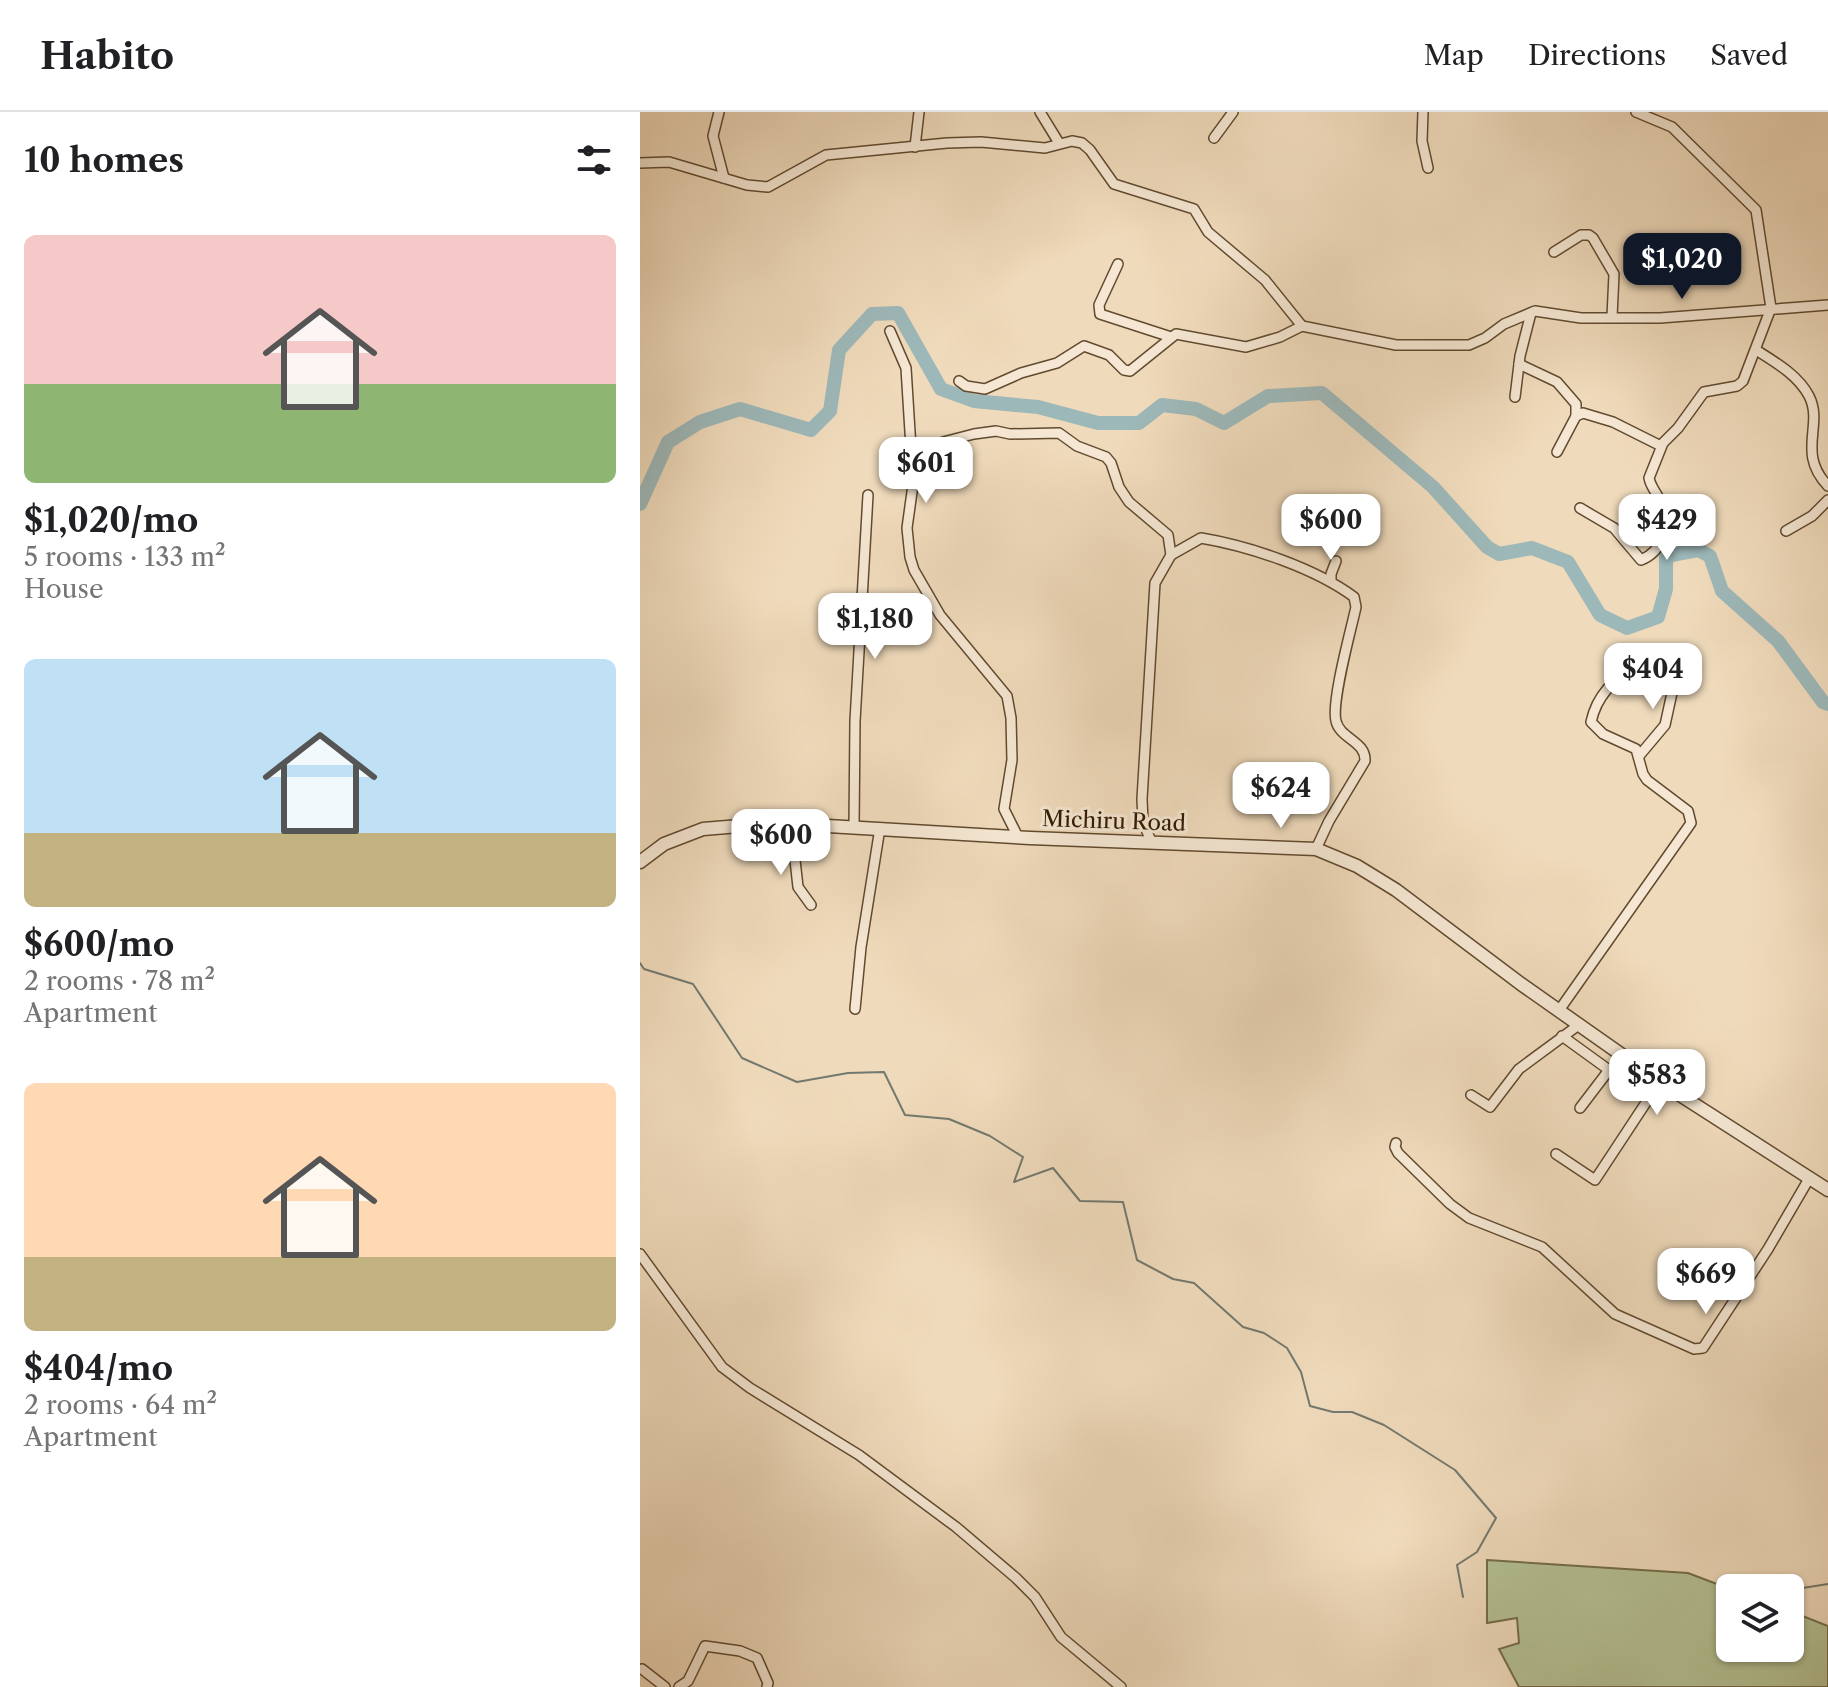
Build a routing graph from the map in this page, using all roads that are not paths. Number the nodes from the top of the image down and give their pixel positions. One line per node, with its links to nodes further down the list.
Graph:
1 (719, 112): 12 (street)
2 (919, 112): 9 (street)
3 (1040, 112): 8 (street)
4 (1233, 112): 7 (street)
5 (1423, 112): 11 (street)
6 (1636, 112): 16 (street)
7 (1214, 138)
8 (1059, 143): 9 (street); 19 (street)
9 (915, 147): 12 (street)
10 (640, 163): 12 (street)
11 (1428, 168)
12 (724, 178)
13 (1554, 252): 18 (street)
14 (1118, 264): 21 (street)
15 (1828, 305): 16 (street)
16 (1771, 308): 18 (street); 22 (street)
17 (1531, 313): 18 (street); 19 (street); 23 (street)
18 (1612, 317)
19 (1302, 326): 21 (street)
20 (890, 331): 29 (street)
21 (1171, 337): 24 (street)
22 (1756, 350): 27 (street); 30 (street)
23 (1519, 364): 25 (street); 26 (street)
24 (959, 381)
25 (1515, 397)
26 (1576, 416): 27 (street); 28 (street)
27 (1661, 446): 33 (street)
28 (1557, 452)
29 (916, 463): 35 (street); 42 (street)
30 (1828, 486)
31 (868, 495): 40 (street)
32 (1828, 500): 34 (street)
33 (1580, 508)
34 (1786, 531)
35 (1171, 555): 37 (street); 43 (street)
36 (1336, 561): 37 (street)
37 (1331, 580): 44 (street)
38 (1639, 756): 38 (street); 48 (street)
39 (791, 824): 40 (street, Michiru Road); 45 (street, Michiru Road); 46 (street)
40 (854, 827): 41 (street, Michiru Road)
41 (880, 828): 42 (street, Michiru Road); 47 (street)
42 (1018, 837): 43 (street, Michiru Road)
43 (1151, 841): 44 (street, Michiru Road)
44 (1316, 849): 48 (street, Michiru Road)
45 (640, 862)
46 (811, 905)
47 (855, 1009)
48 (1560, 1009): 49 (street, Michiru Road)
49 (1580, 1024): 50 (street); 56 (street, Michiru Road)
50 (1562, 1036): 51 (street); 52 (street)
51 (1609, 1070): 53 (street); 55 (street)
52 (1471, 1095)
53 (1580, 1108)
54 (1396, 1143): 56 (street)
55 (1556, 1154)
56 (1810, 1177): 57 (street, Michiru Road)
57 (1828, 1190)
58 (640, 1254): 63 (street)
59 (642, 1669): 60 (street)
60 (665, 1687)
61 (679, 1687): 62 (street)
62 (767, 1687)
63 (1121, 1687)

